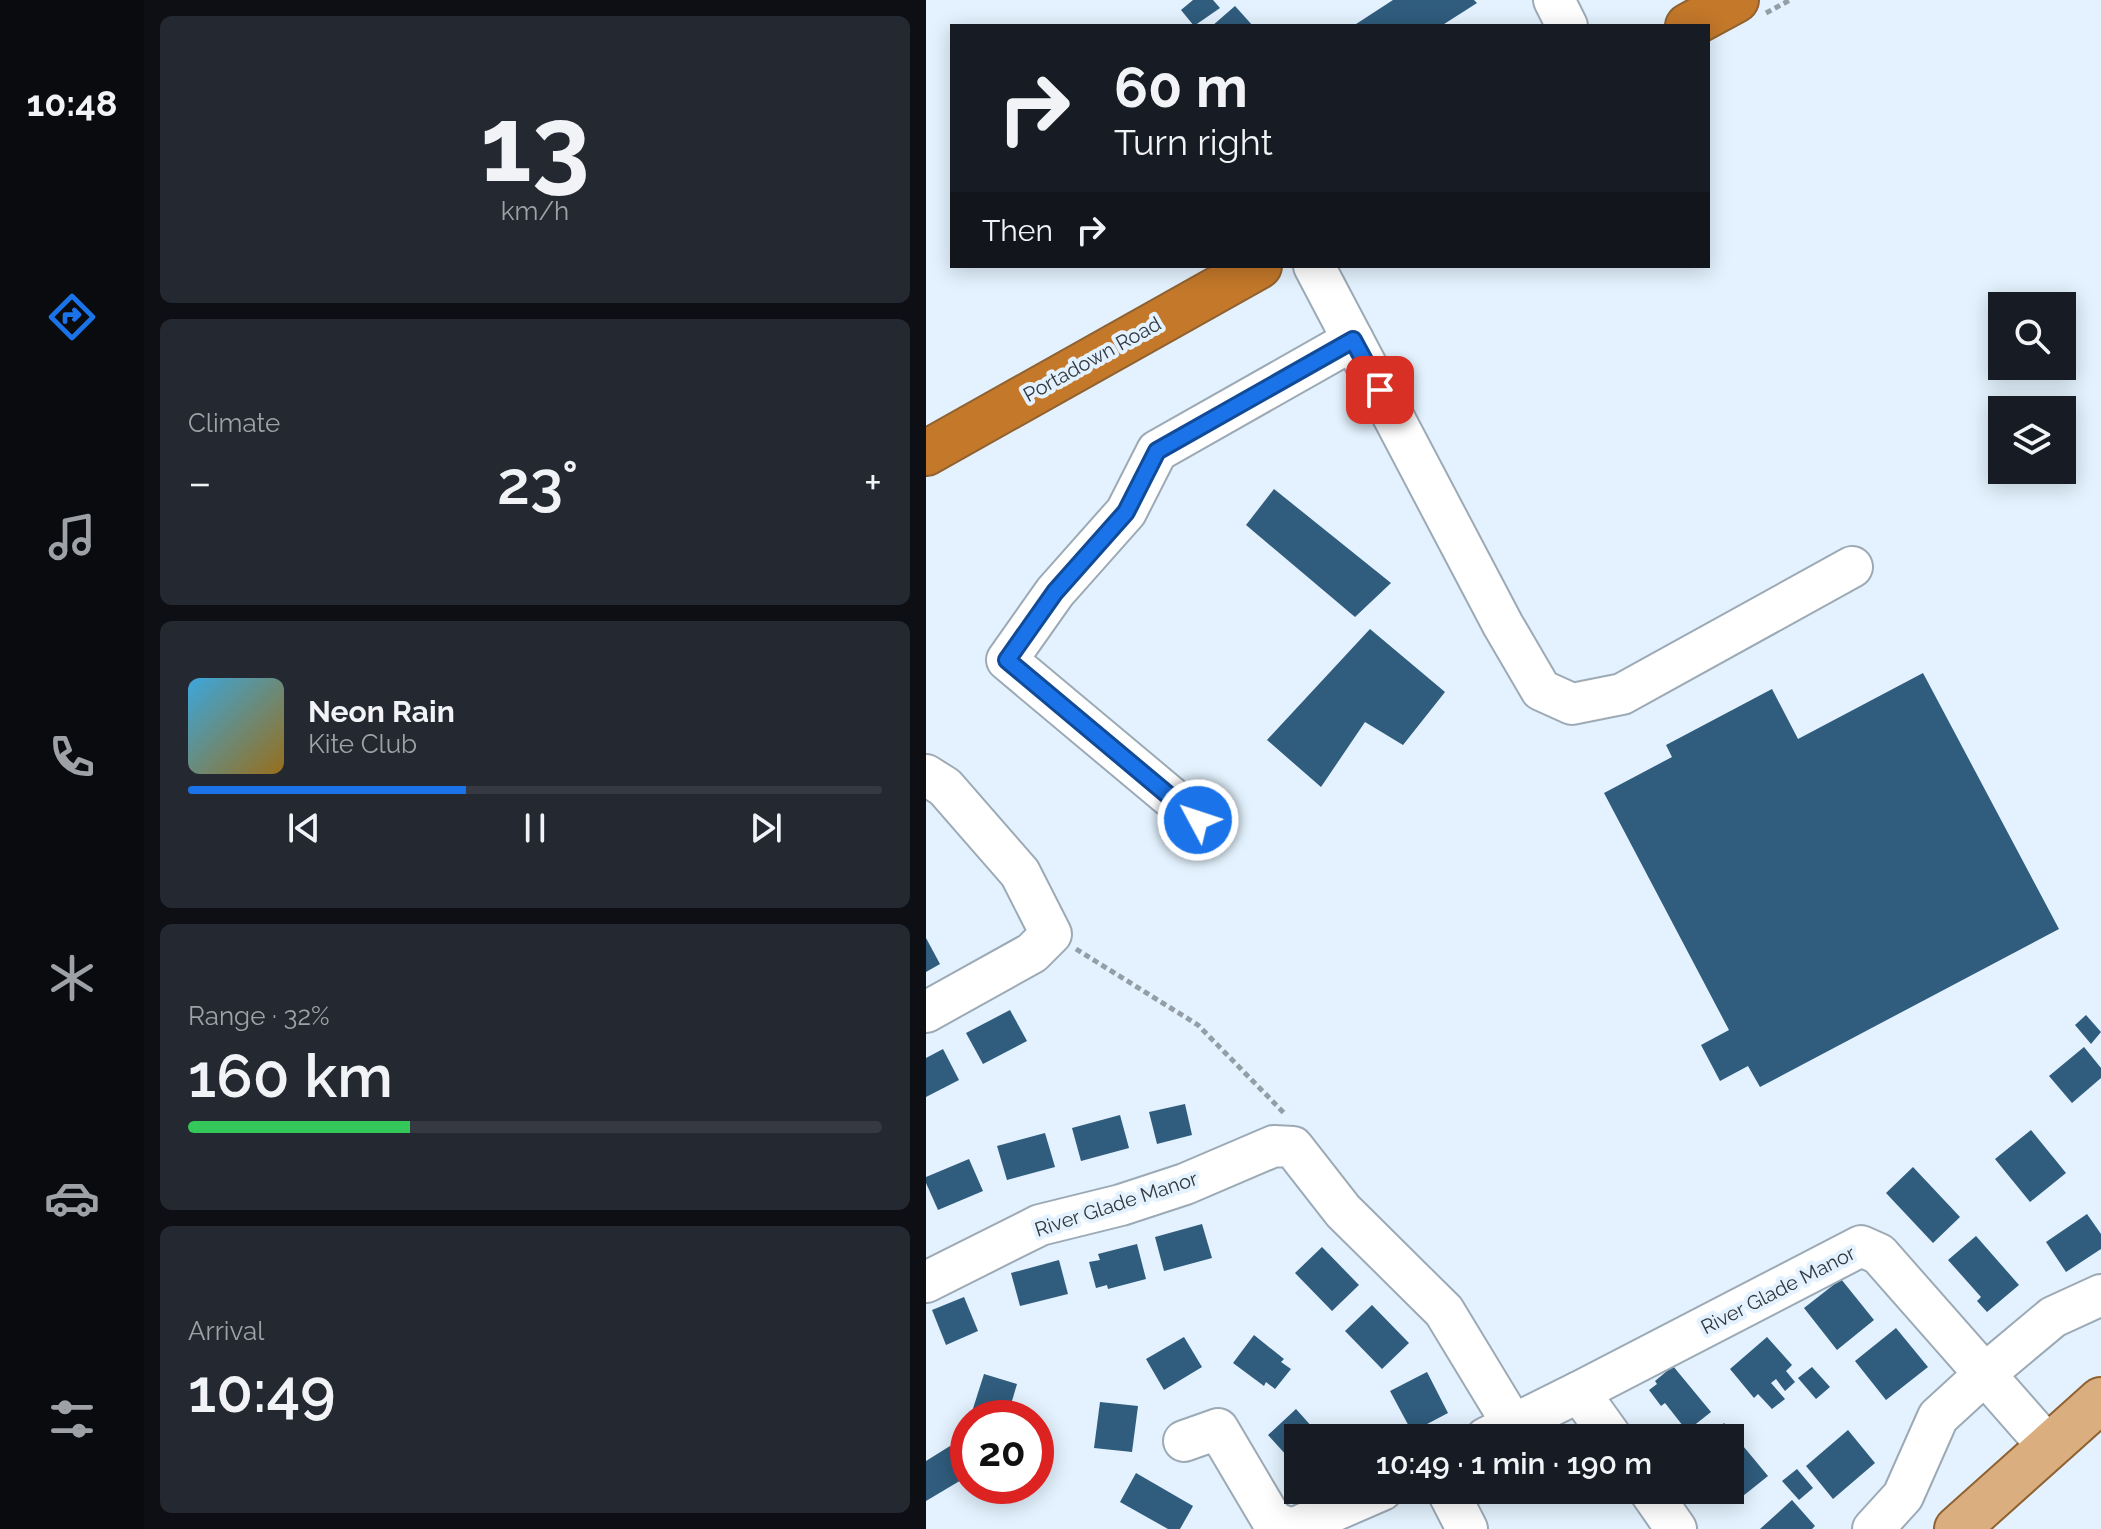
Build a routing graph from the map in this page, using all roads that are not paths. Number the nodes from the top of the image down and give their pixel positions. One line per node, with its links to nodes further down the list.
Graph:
1 (1554, 0): 3 (street)
2 (1736, 0): 4 (highway)
3 (1566, 24)
4 (1692, 24)
5 (1255, 268): 8 (highway, Portadown Road)
6 (1315, 268): 7 (street)
7 (1353, 340): 9 (street); 11 (street)
8 (926, 453)
9 (1852, 567)
10 (926, 775): 12 (street)
11 (1198, 820)
12 (926, 1012)
13 (926, 1282): 18 (street, River Glade Manor)
14 (2101, 1295): 15 (street)
15 (1986, 1373): 16 (street, River Glade Manor); 22 (street, River Glade Manor); 29 (street)
16 (1579, 1392): 19 (street, River Glade Manor); 20 (street)
17 (2101, 1400): 22 (main road)
18 (1496, 1424)
19 (1512, 1424)
20 (1602, 1424)
21 (1184, 1441): 23 (street)
22 (2048, 1446): 26 (main road)
23 (1350, 1504)
24 (1454, 1504): 27 (street)
25 (1659, 1504): 28 (street)
26 (1964, 1527)
27 (1467, 1529)
28 (1676, 1529)
29 (1873, 1529)

